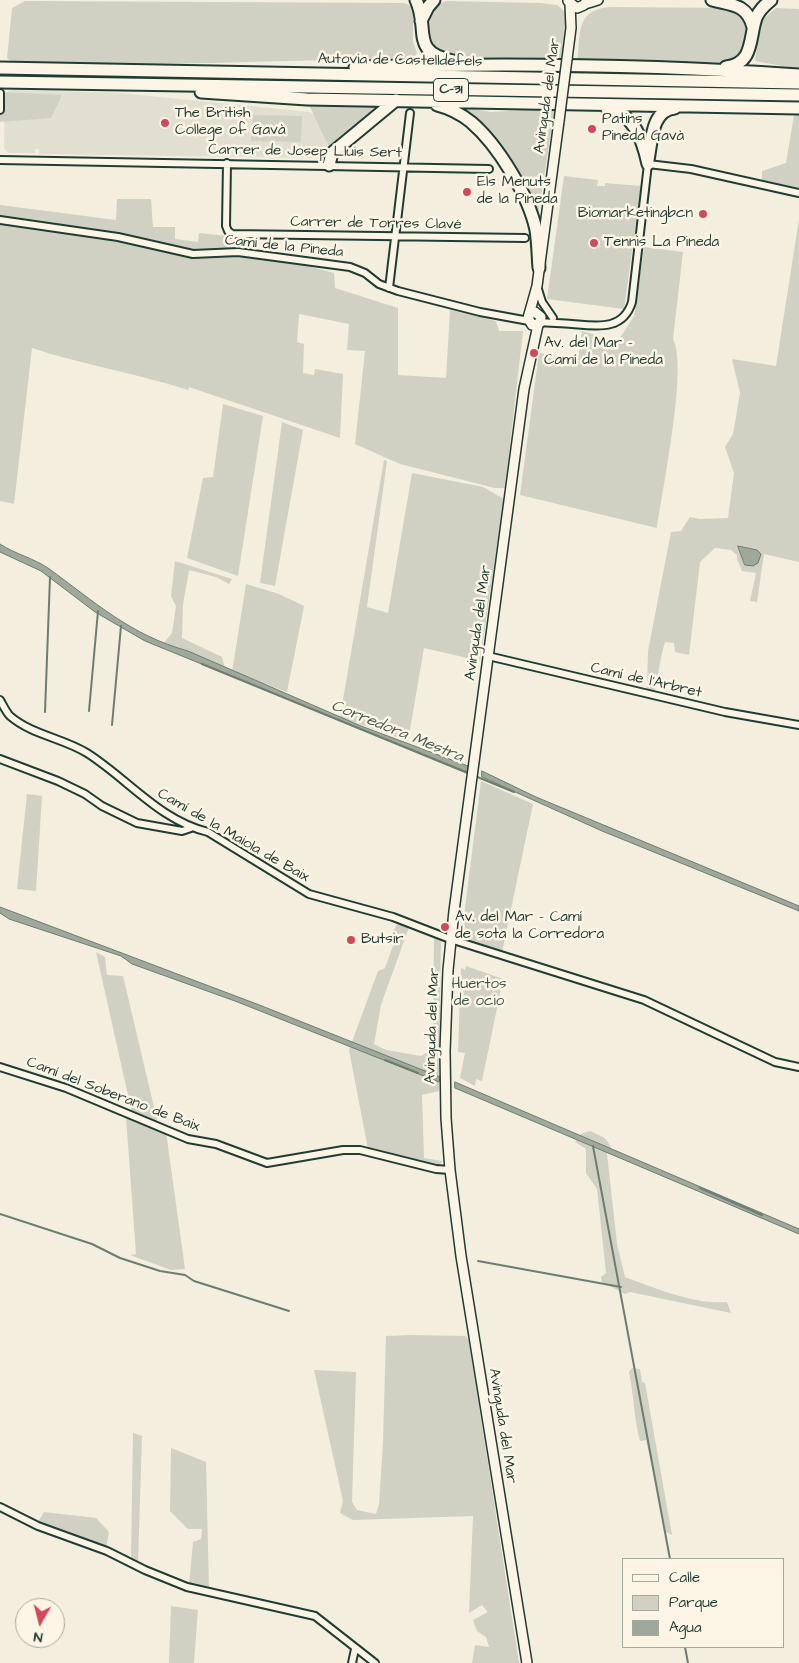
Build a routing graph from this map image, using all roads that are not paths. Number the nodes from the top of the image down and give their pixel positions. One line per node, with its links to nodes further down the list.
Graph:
1 (416, 0): 8 (highway)
2 (434, 0): 8 (highway)
3 (598, 0): 7 (street)
4 (712, 0): 10 (highway)
5 (771, 0): 10 (highway)
6 (568, 1): 7 (street); 9 (street, Avinguda del Mar)
7 (585, 4): 9 (street, Avinguda del Mar)
8 (421, 21): 11 (highway)
9 (571, 28): 40 (street, Avinguda del Mar, bridge)
10 (753, 29): 13 (highway)
11 (487, 65): 13 (highway); 14 (highway)
12 (0, 68): 14 (highway, Autovia de Castelldefels / C-31)
13 (693, 69): 15 (highway)
14 (241, 72): 18 (highway, Autovia de Castelldefels / C-31)
15 (799, 75)
16 (0, 82): 17 (highway, Autovia de Castelldefels / C-31)
17 (103, 84): 20 (highway, Autovia de Castelldefels / C-31); 21 (highway)
18 (799, 84)
19 (0, 93): 28 (street)
20 (799, 95)
21 (254, 97): 22 (highway); 27 (highway)
22 (396, 100): 23 (highway); 33 (highway)
23 (411, 100): 24 (highway); 40 (highway)
24 (597, 104): 25 (highway); 32 (highway)
25 (689, 106): 26 (highway); 32 (highway)
26 (799, 108)
27 (307, 109)
28 (0, 110)
29 (410, 113): 34 (street)
30 (0, 160): 31 (street, Carrer de Josep Lluis Sert)
31 (227, 163): 33 (street, Carrer de Josep Lluis Sert); 38 (street, Carrer de Torres Clavé)
32 (648, 164): 36 (street); 45 (street, Camí de la Pineda)
33 (329, 165): 34 (street, Carrer de Josep Lluis Sert)
34 (404, 167): 35 (street, Carrer de Josep Lluis Sert); 38 (street)
35 (489, 169)
36 (799, 193)
37 (0, 220): 42 (street, Camí de la Pineda)
38 (395, 236): 39 (street, Carrer de Torres Clavé); 42 (street)
39 (525, 238)
40 (539, 268): 41 (street, Avinguda del Mar)
41 (537, 286): 43 (street); 44 (street, Avinguda del Mar)
42 (389, 288): 44 (street, Camí de la Pineda)
43 (553, 318): 44 (street, Camí de la Pineda); 45 (street, Camí de la Pineda)
44 (535, 319): 45 (street, Camí de la Pineda); 46 (street, Avinguda del Mar)
45 (569, 324)
46 (488, 656): 48 (street, Camí de l'Arbret); 51 (street, Avinguda del Mar)
47 (0, 700): 50 (street, Camí de la Maiola de Baix)
48 (799, 725)
49 (0, 759): 50 (street)
50 (191, 828): 51 (street, Camí de la Maiola de Baix)
51 (450, 939): 53 (street, Camí de la Maiola de Baix); 54 (street, Avinguda del Mar)
52 (0, 1067): 54 (street, Camí del Soberano de Baix)
53 (799, 1067)
54 (450, 1170): 59 (street, Avinguda del Mar)
55 (0, 1507): 56 (street)
56 (354, 1649): 57 (street); 58 (street)
57 (352, 1663)
58 (375, 1663)
59 (526, 1663)

